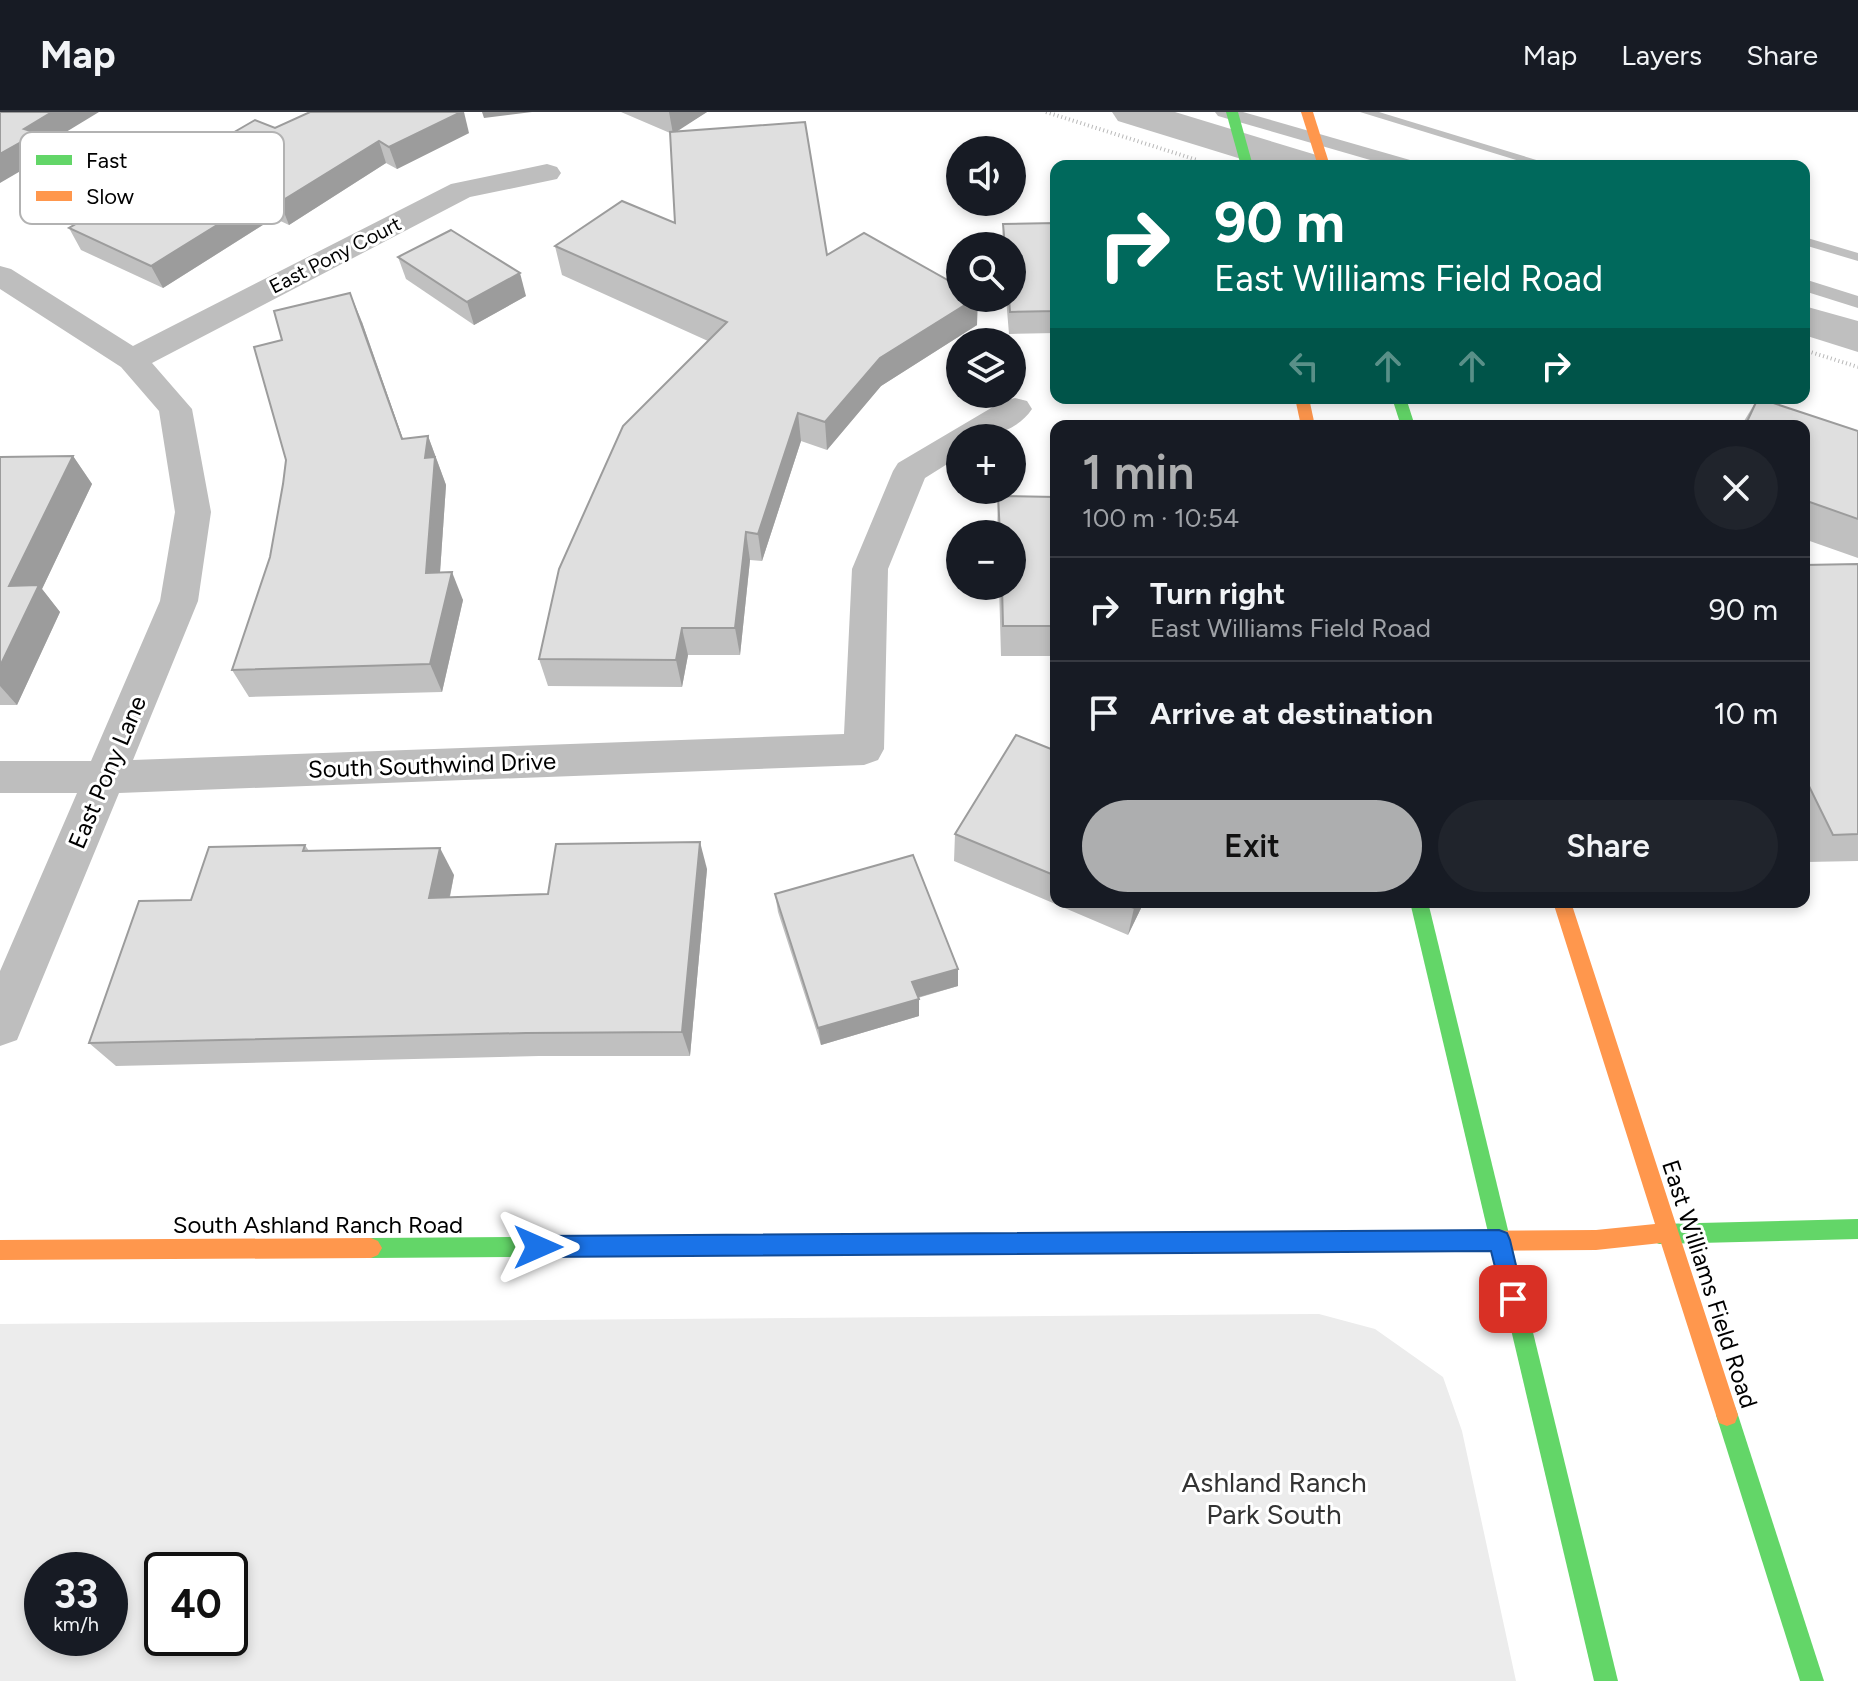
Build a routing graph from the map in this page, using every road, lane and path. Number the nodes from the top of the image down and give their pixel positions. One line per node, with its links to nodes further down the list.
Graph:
1 (1046, 112): 5 (path)
2 (1307, 112): 4 (main road)
3 (1230, 113): 4 (lane); 6 (main road)
4 (1315, 137): 7 (main road); 8 (lane)
5 (1199, 160)
6 (1245, 160)
7 (1322, 160)
8 (1391, 160)
9 (547, 173): 14 (street, East Pony Court)
10 (0, 275): 14 (street, East Pony Lane)
11 (1810, 287): 12 (lane)
12 (1858, 302)
13 (1810, 352): 15 (path)
14 (132, 360): 20 (street, East Pony Lane)
15 (1858, 367)
16 (1015, 409): 17 (street)
17 (990, 424)
18 (946, 449): 20 (street, South Southwind Drive)
19 (0, 777): 20 (street, South Southwind Drive)
20 (104, 777): 23 (street, East Pony Lane)
21 (1420, 908): 26 (main road)
22 (1564, 908): 25 (main road, East Williams Field Road)
23 (0, 1025)
24 (1858, 1229): 25 (main road, South Ashland Ranch Road)
25 (1669, 1233): 26 (main road, South Ashland Ranch Road); 29 (main road, East Williams Field Road)
26 (1499, 1240): 27 (main road, South Ashland Ranch Road); 28 (main road)
27 (0, 1250)
28 (1606, 1681)
29 (1812, 1681)

